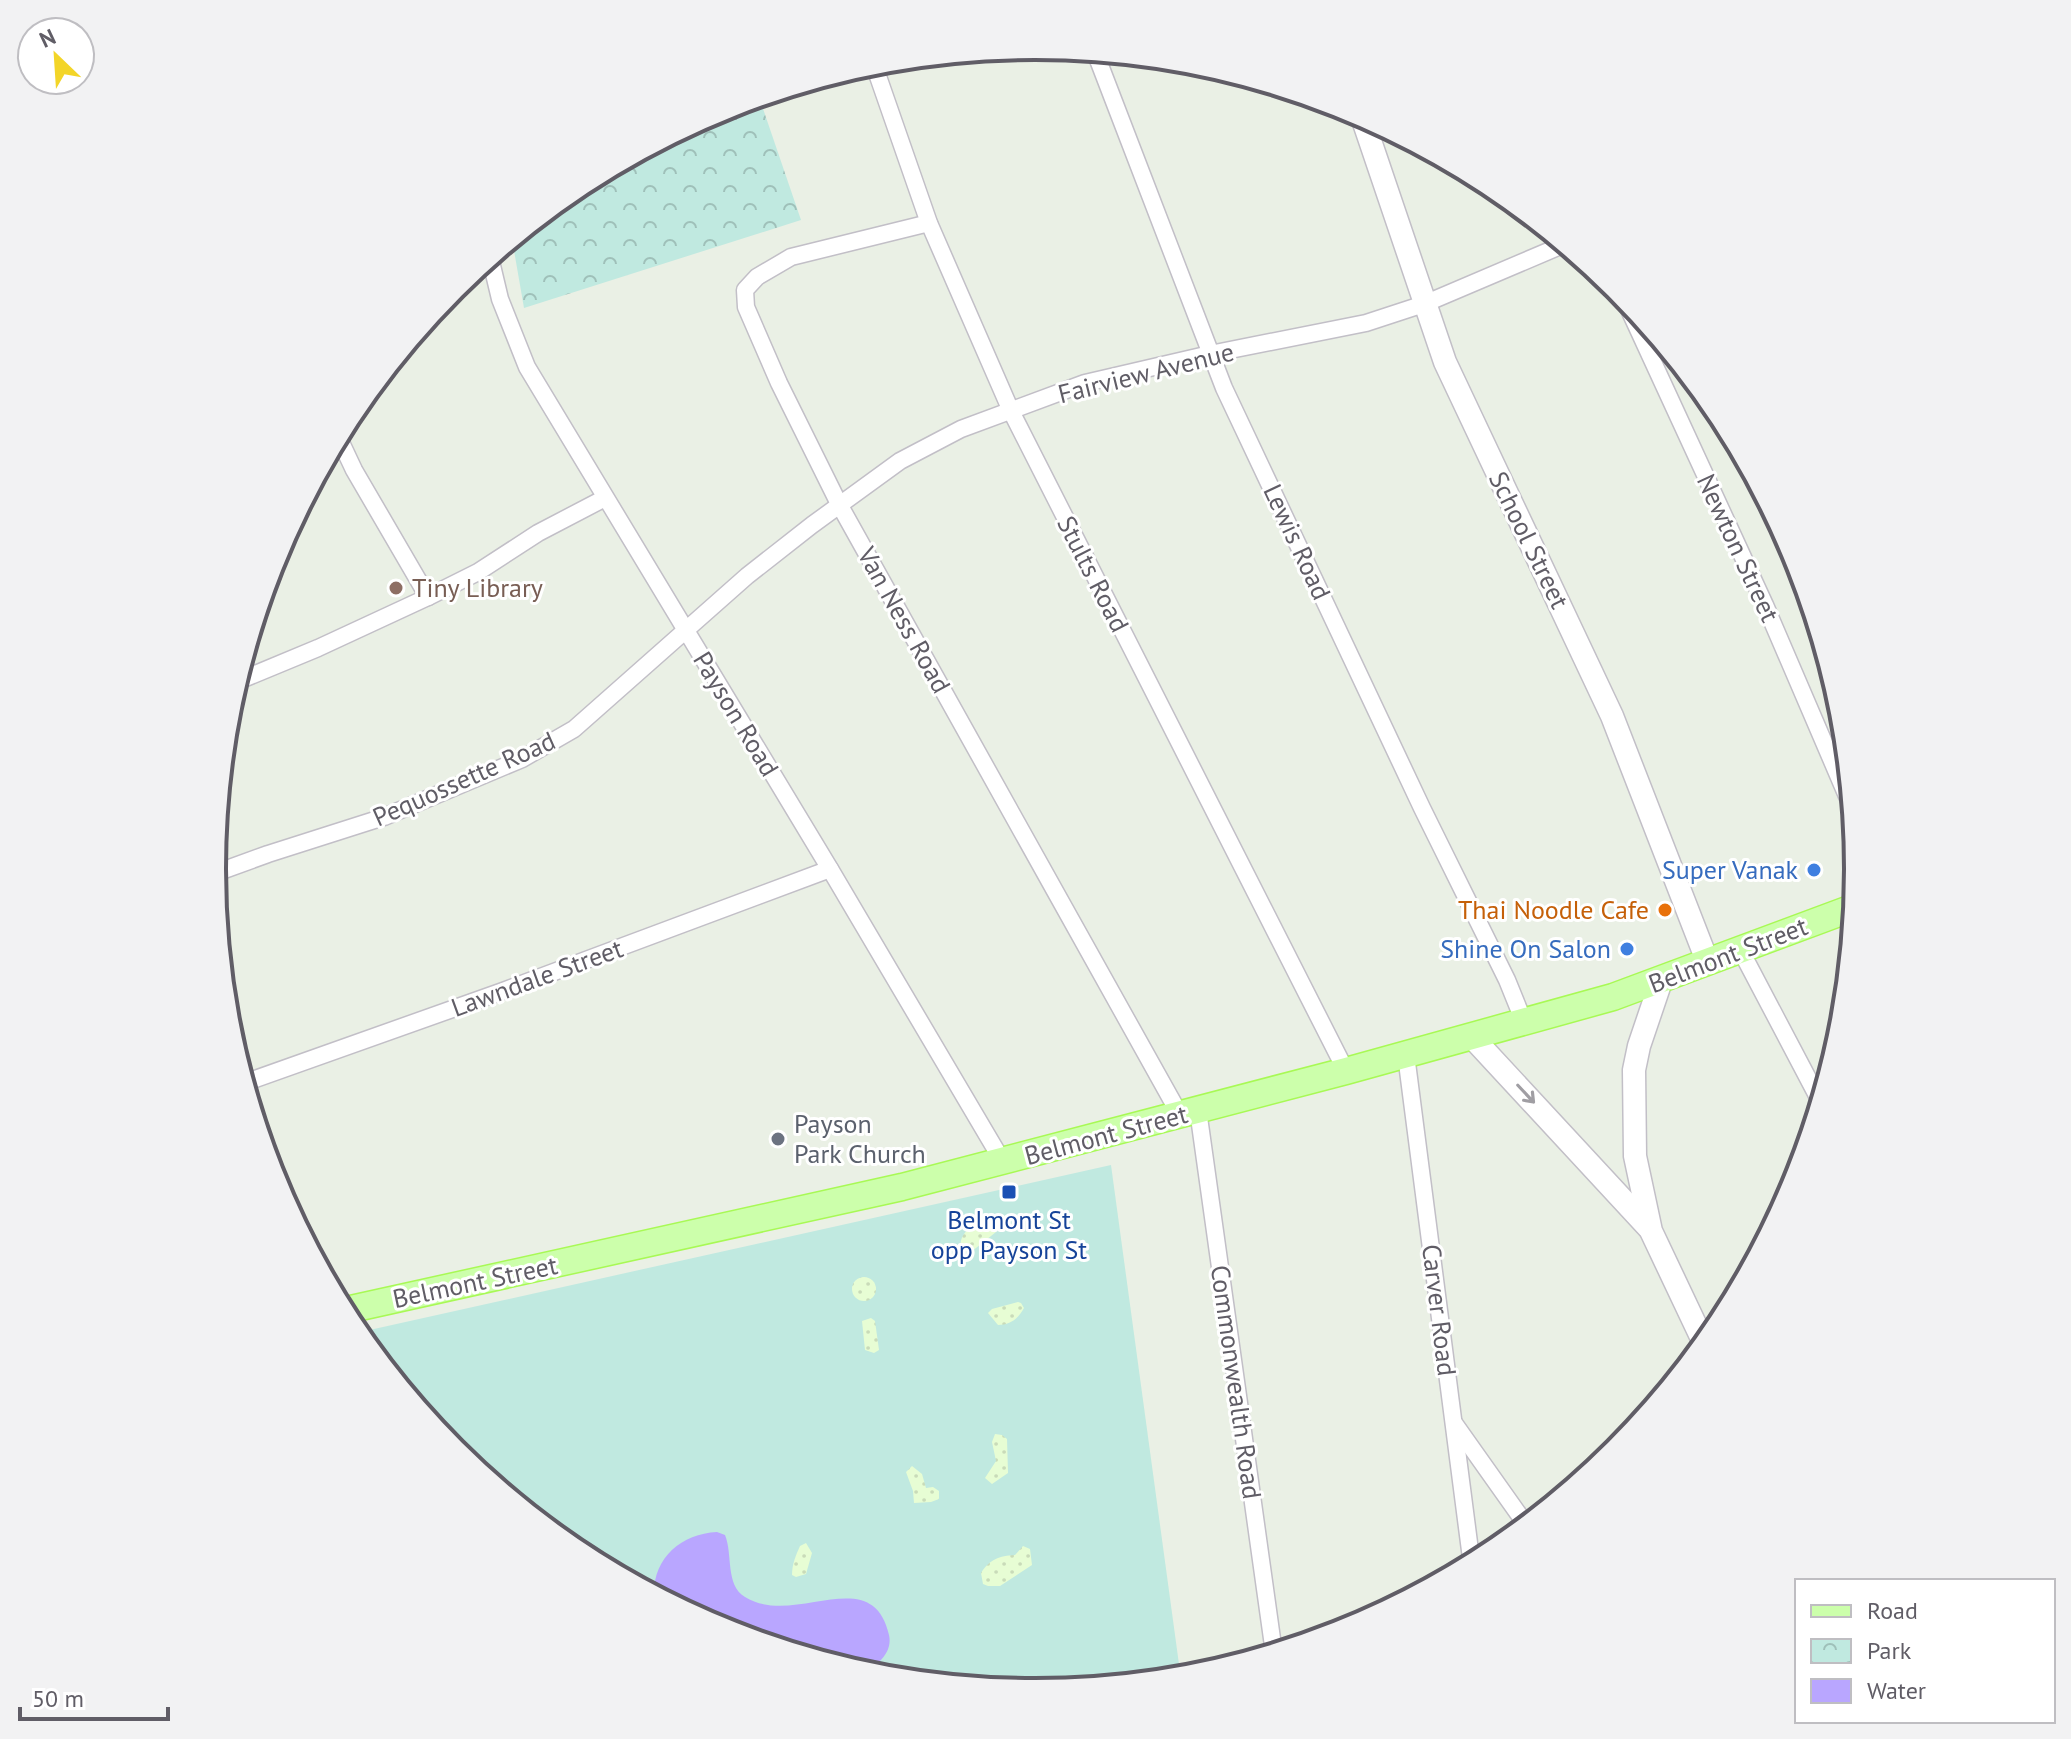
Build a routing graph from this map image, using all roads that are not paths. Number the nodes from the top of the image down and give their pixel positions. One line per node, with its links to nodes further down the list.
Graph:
1 (1099, 63): 9 (street, Lewis Road)
2 (878, 76): 4 (street, Stults Road)
3 (1367, 131): 7 (street, School Street)
4 (929, 223): 10 (street, Stults Road); 13 (street, Van Ness Road)
5 (1554, 249): 7 (street, Fairview Avenue)
6 (493, 269): 12 (street, Payson Road)
7 (1424, 304): 9 (street, Fairview Avenue); 22 (street, School Street)
8 (1638, 330): 17 (street, Newton Street)
9 (1210, 354): 10 (street, Fairview Avenue); 24 (street, Lewis Road)
10 (1011, 411): 13 (street, Fairview Avenue); 27 (street, Stults Road)
11 (344, 448): 14 (street)
12 (605, 498): 14 (street); 15 (street, Payson Road)
13 (839, 504): 15 (street, Fairview Avenue); 30 (street, Van Ness Road)
14 (428, 597): 16 (street)
15 (685, 630): 18 (street, Pequossette Road); 19 (street, Payson Road)
16 (250, 676)
17 (1839, 778)
18 (226, 869)
19 (830, 869): 28 (street, Lawndale Street); 31 (street, Payson Road)
20 (1843, 911): 21 (main road, Belmont Street)
21 (1741, 951): 22 (main road, Belmont Street); 29 (street)
22 (1708, 963): 23 (main road, Belmont Street)
23 (1661, 981): 24 (main road, Belmont Street); 32 (street)
24 (1524, 1022): 25 (main road, Belmont Street)
25 (1472, 1037): 26 (main road, Belmont Street); 32 (street, one-way to 32)
26 (1406, 1055): 27 (main road, Belmont Street); 35 (street, Carver Road)
27 (1346, 1071): 30 (main road, Belmont Street)
28 (254, 1079)
29 (1814, 1090)
30 (1189, 1113): 31 (main road, Belmont Street); 38 (street, Commonwealth Road)
31 (1003, 1162): 33 (main road, Belmont Street)
32 (1651, 1231): 34 (street)
33 (355, 1308)
34 (1699, 1333)
35 (1453, 1421): 36 (street); 37 (street, Carver Road)
36 (1521, 1517)
37 (1470, 1552)
38 (1272, 1643)

